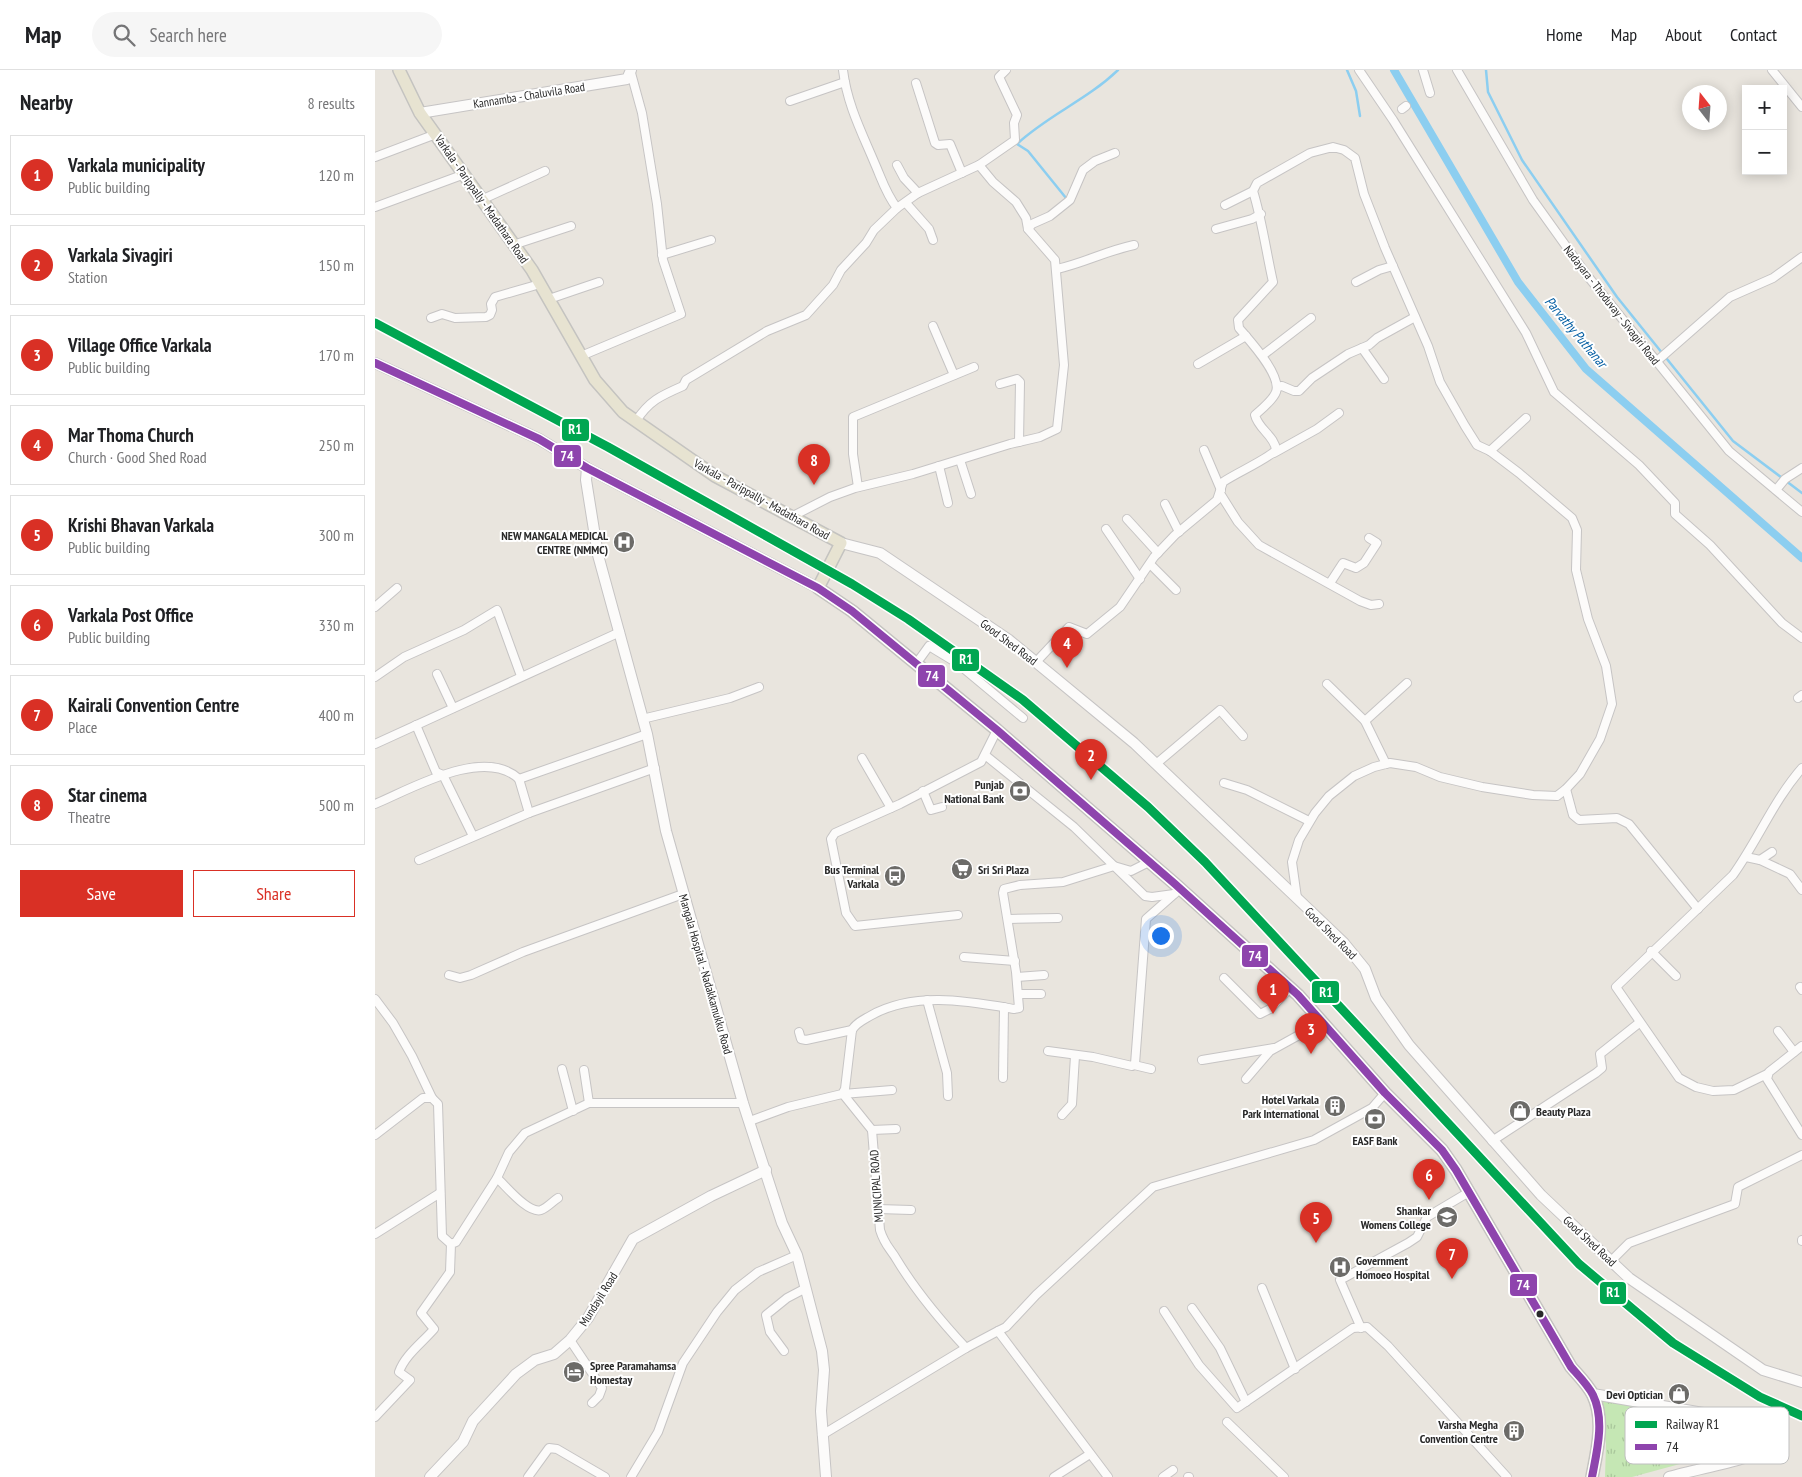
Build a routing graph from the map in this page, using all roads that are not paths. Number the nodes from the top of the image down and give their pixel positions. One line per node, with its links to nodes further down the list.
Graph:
1 (399, 70): 14 (main road, Varkala - Parippally - Madathara Road)
2 (843, 70): 9 (street)
3 (1006, 70): 19 (street)
4 (1359, 70): 96 (street)
5 (1423, 70): 11 (street)
6 (1457, 70): 54 (street, Nadayara - Thoduvay - Sivagiri Road)
7 (1772, 70): 13 (street)
8 (631, 72): 14 (main road, Kannamba - Chaluvila Road); 38 (street)
9 (845, 82): 12 (street); 29 (street)
10 (916, 83): 21 (street)
11 (1430, 93)
12 (790, 101)
13 (1802, 107)
14 (420, 113): 15 (main road, Varkala - Parippally - Madathara Road)
15 (436, 134): 17 (street); 22 (main road, Varkala - Parippally - Madathara Road)
16 (1115, 153): 32 (street)
17 (375, 156)
18 (897, 165): 24 (street)
19 (979, 165): 21 (street); 32 (street)
20 (545, 171): 25 (street)
21 (962, 173): 24 (street)
22 (462, 175): 25 (main road, Varkala - Parippally - Madathara Road); 28 (street)
23 (1253, 191): 27 (street); 30 (street); 40 (street)
24 (918, 193): 26 (street)
25 (481, 200): 36 (main road, Varkala - Parippally - Madathara Road)
26 (906, 203): 29 (street); 35 (street)
27 (1225, 205)
28 (375, 207)
29 (897, 208): 64 (street)
30 (1261, 214): 33 (street); 50 (street)
31 (571, 226): 36 (street)
32 (1028, 229): 41 (street)
33 (1216, 229)
34 (711, 240): 38 (street)
35 (933, 240)
36 (513, 245): 44 (main road, Varkala - Parippally - Madathara Road)
37 (1134, 245): 41 (street)
38 (662, 255): 52 (street)
39 (1802, 257): 54 (street)
40 (1393, 266): 43 (street); 46 (street)
41 (1057, 269): 65 (street)
42 (599, 282): 45 (street)
43 (1356, 282)
44 (540, 284): 45 (main road, Varkala - Parippally - Madathara Road); 47 (street)
45 (549, 299): 52 (main road, Varkala - Parippally - Madathara Road)
46 (1415, 317): 51 (street); 67 (street)
47 (431, 318)
48 (1311, 318): 53 (street)
49 (933, 326): 58 (street)
50 (1246, 336): 53 (street); 56 (street)
51 (1362, 348): 59 (street); 61 (street)
52 (581, 356): 64 (main road, Varkala - Parippally - Madathara Road)
53 (1263, 356): 61 (street)
54 (1657, 361): 74 (street, Nadayara - Thoduvay - Sivagiri Road)
55 (375, 363): 71 (main road)
56 (1198, 364)
57 (974, 367): 58 (street)
58 (954, 375): 73 (street)
59 (1385, 379)
60 (1000, 384): 65 (street)
61 (1277, 388): 68 (street)
62 (1339, 413): 68 (street)
63 (1526, 418): 67 (street)
64 (635, 421): 80 (main road, Varkala - Parippally - Madathara Road)
65 (1019, 442): 69 (street)
66 (1204, 450): 75 (street)
67 (1490, 452): 123 (street)
68 (1274, 453): 75 (street)
69 (959, 460): 70 (street); 76 (street)
70 (939, 466): 73 (street); 77 (street)
71 (587, 468): 91 (main road); 95 (main road, Mangala Hospital - Nadakkamukku Road)
72 (1802, 468): 74 (street)
73 (858, 487): 80 (street)
74 (1776, 490): 79 (street, Nadayara - Thoduvay - Sivagiri Road)
75 (1221, 493): 83 (street); 89 (street)
76 (971, 494)
77 (949, 503)
78 (1165, 504): 83 (street)
79 (1802, 512)
80 (791, 516): 85 (main road, Varkala - Parippally - Madathara Road)
81 (1127, 519): 86 (street)
82 (1106, 529): 88 (street)
83 (1179, 532): 86 (street)
84 (1369, 538): 89 (street)
85 (841, 543): 91 (main road, Varkala - Parippally - Madathara Road); 97 (main road, Good Shed Road)
86 (1158, 554): 87 (street)
87 (1150, 564): 88 (street); 92 (street)
88 (1140, 579): 97 (street)
89 (1330, 583): 93 (street)
90 (397, 588): 94 (street)
91 (818, 588): 98 (main road)
92 (1176, 590)
93 (1379, 604)
94 (375, 607)
95 (620, 632): 101 (street); 107 (main road, Mangala Hospital - Nadakkamukku Road)
96 (1802, 638)
97 (1036, 662): 116 (main road, Good Shed Road)
98 (916, 664): 106 (street); 110 (main road)
99 (437, 674): 105 (street)
100 (375, 676): 101 (street)
101 (521, 676): 105 (street)
102 (1407, 682): 108 (street)
103 (1327, 684): 108 (street)
104 (759, 687): 107 (street)
105 (453, 708): 109 (street)
106 (1023, 718)
107 (642, 719): 111 (main road, Mangala Hospital - Nadakkamukku Road)
108 (1365, 721): 117 (street)
109 (416, 725): 113 (street); 120 (street)
110 (997, 730): 114 (street); 135 (main road)
111 (647, 734): 118 (main road, Mangala Hospital - Nadakkamukku Road); 121 (street)
112 (1243, 736): 116 (street)
113 (375, 744)
114 (985, 755): 124 (street); 136 (street)
115 (862, 758): 127 (street)
116 (1156, 764): 140 (main road, Good Shed Road)
117 (1386, 764): 123 (street); 129 (street)
118 (655, 768): 128 (street); 139 (main road, Mangala Hospital - Nadakkamukku Road)
119 (1802, 768): 132 (street)
120 (443, 775): 121 (street); 125 (street); 130 (street)
121 (519, 779): 128 (street)
122 (1224, 782): 129 (street)
123 (1567, 790): 141 (street)
124 (923, 792): 126 (street); 127 (street)
125 (375, 804)
126 (942, 807)
127 (891, 808): 142 (street)
128 (529, 813): 130 (street)
129 (1309, 821): 140 (street)
130 (473, 836): 133 (street)
131 (1772, 852): 134 (street)
132 (1746, 857): 134 (street); 141 (street)
133 (419, 860)
134 (1760, 860): 137 (street)
135 (1149, 862): 136 (street); 138 (main road)
136 (1114, 866): 138 (street); 144 (street)
137 (1802, 890)
138 (1177, 892): 153 (main road); 170 (street)
139 (683, 894): 148 (street); 182 (main road, Mangala Hospital - Nadakkamukku Road)
140 (1297, 898): 191 (main road, Good Shed Road)
141 (1697, 909): 145 (street)
142 (958, 915)
143 (1058, 918): 144 (street)
144 (1009, 919): 147 (street)
145 (1651, 951): 150 (street); 160 (street)
146 (964, 957): 147 (street)
147 (1015, 961): 151 (street)
148 (449, 975)
149 (1044, 975): 151 (street)
150 (1676, 976)
151 (1017, 977): 154 (street)
152 (1224, 978): 153 (street)
153 (1290, 988): 159 (main road)
154 (1019, 994): 155 (street); 158 (street)
155 (1041, 994)
156 (375, 999): 181 (street)
157 (927, 1000): 158 (street); 161 (street); 180 (street)
158 (1004, 1007): 175 (street)
159 (1317, 1018): 165 (street); 178 (main road)
160 (1639, 1023): 174 (street); 191 (street)
161 (852, 1030): 163 (street); 179 (street)
162 (1777, 1031): 167 (street)
163 (799, 1032)
164 (1802, 1046): 167 (street)
165 (1274, 1048): 169 (street); 176 (street)
166 (1048, 1051): 168 (street)
167 (1794, 1052): 174 (street)
168 (1075, 1056): 170 (street); 185 (street)
169 (1203, 1060)
170 (1134, 1065): 172 (street)
171 (562, 1069): 184 (street)
172 (1151, 1069)
173 (584, 1070): 183 (street)
174 (1767, 1074): 190 (street)
175 (1003, 1078)
176 (1245, 1079)
177 (892, 1090): 179 (street)
178 (1385, 1093): 195 (main road); 209 (street)
179 (843, 1094): 186 (street); 188 (street)
180 (948, 1096)
181 (432, 1098): 189 (street); 196 (street)
182 (743, 1102): 183 (street); 186 (main road, Mangala Hospital - Nadakkamukku Road)
183 (589, 1103): 184 (street)
184 (573, 1111): 194 (street)
185 (1062, 1115)
186 (750, 1121): 193 (main road, Mangala Hospital - Nadakkamukku Road)
187 (896, 1129): 188 (street)
188 (872, 1130): 198 (street, MUNICIPAL ROAD)
189 (375, 1135)
190 (1802, 1135)
191 (1492, 1141): 203 (main road, Good Shed Road)
192 (1802, 1155): 203 (street)
193 (766, 1170): 202 (main road, Mangala Hospital - Nadakkamukku Road); 210 (main road, Mundayil Road)
194 (497, 1178): 197 (street); 201 (street)
195 (1469, 1192): 208 (street); 215 (main road)
196 (440, 1193): 200 (street); 201 (street)
197 (558, 1198)
198 (878, 1209): 199 (street); 211 (street, MUNICIPAL ROAD)
199 (911, 1210)
200 (375, 1234)
201 (451, 1244): 219 (street)
202 (797, 1255): 204 (main road, Mangala Hospital - Nadakkamukku Road); 228 (street)
203 (1611, 1261): 214 (main road, Good Shed Road)
204 (806, 1288): 212 (street); 221 (main road, Mangala Hospital - Nadakkamukku Road)
205 (1262, 1288): 213 (street)
206 (1192, 1308): 216 (street)
207 (1164, 1311): 216 (street)
208 (1361, 1328): 213 (street); 234 (street)
209 (998, 1332): 211 (street); 222 (street)
210 (570, 1340): 217 (street); 225 (main road, Mundayil Road)
211 (966, 1348): 221 (street)
212 (784, 1351)
213 (1295, 1369): 216 (street)
214 (1802, 1382)
215 (1593, 1394): 218 (main road); 235 (main road)
216 (1246, 1402)
217 (592, 1403)
218 (1668, 1407)
219 (375, 1417)
220 (1227, 1422): 233 (street)
221 (822, 1435): 229 (main road, Mangala Hospital - Nadakkamukku Road)
222 (1090, 1454): 230 (street); 231 (street)
223 (1719, 1464): 236 (main road)
224 (1173, 1470): 232 (street)
225 (430, 1477)
226 (529, 1477): 227 (street)
227 (605, 1477)
228 (631, 1477)
229 (826, 1477)
230 (1054, 1477)
231 (1107, 1477)
232 (1163, 1477)
233 (1284, 1477)
234 (1507, 1477)
235 (1592, 1477)
236 (1669, 1477)

